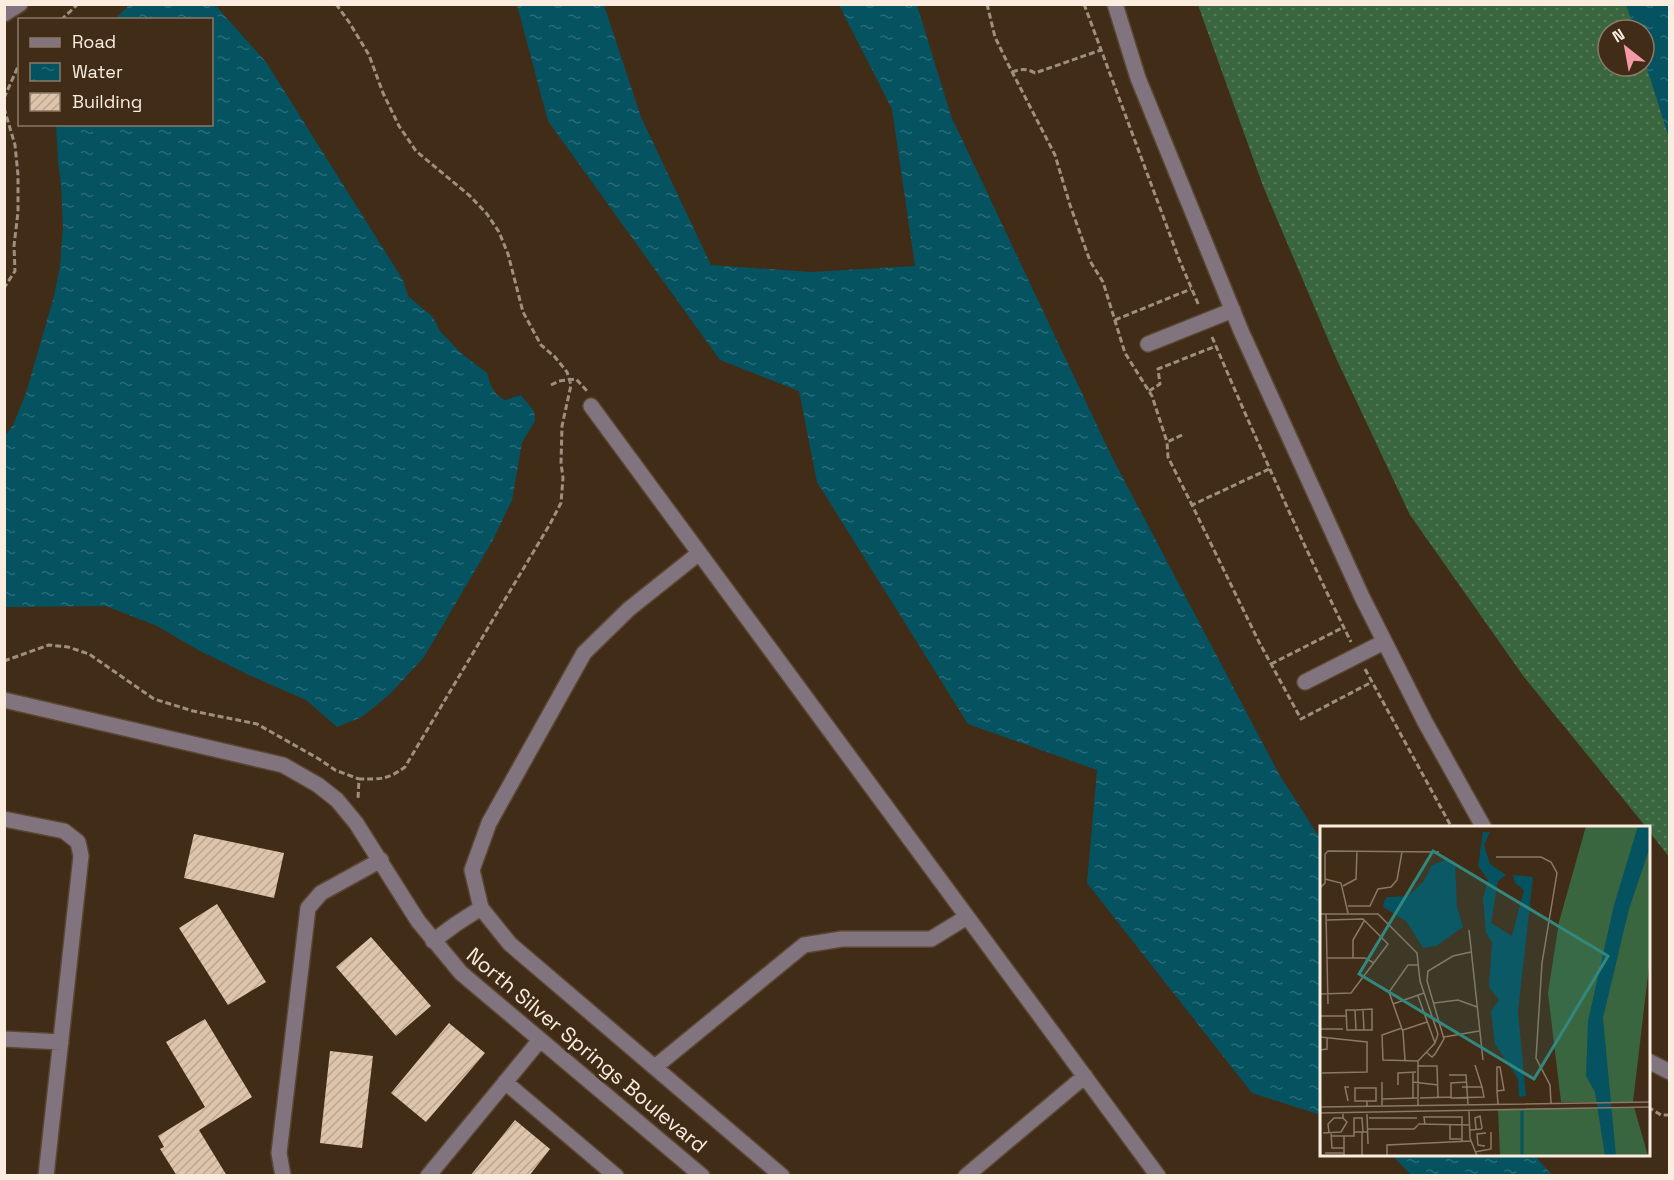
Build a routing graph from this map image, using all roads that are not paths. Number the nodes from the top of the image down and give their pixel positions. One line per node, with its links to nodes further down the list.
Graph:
1 (20, 4): 3 (street)
2 (1115, 4): 4 (street)
3 (4, 14)
4 (1233, 310): 5 (street); 8 (street)
5 (1148, 344)
6 (592, 402): 7 (street)
7 (698, 554): 14 (street); 15 (street)
8 (1384, 642): 9 (street); 12 (street)
9 (1305, 682)
10 (4, 700): 13 (street, North Silver Springs Boulevard)
11 (4, 819): 19 (street)
12 (1483, 826)
13 (381, 860): 16 (street, North Silver Springs Boulevard); 26 (street)
14 (481, 908): 16 (street); 21 (street)
15 (967, 917): 21 (street); 23 (street)
16 (433, 941): 18 (street, North Silver Springs Boulevard)
17 (4, 1039): 19 (street)
18 (540, 1040): 24 (street); 29 (street, North Silver Springs Boulevard)
19 (61, 1042): 25 (street)
20 (1650, 1061): 22 (street)
21 (655, 1067): 30 (street)
22 (1670, 1072)
23 (1085, 1076): 31 (street); 32 (street)
24 (505, 1082): 27 (street); 28 (street)
25 (46, 1176)
26 (283, 1176)
27 (428, 1176)
28 (616, 1176)
29 (702, 1176)
30 (782, 1176)
31 (966, 1176)
32 (1158, 1176)

